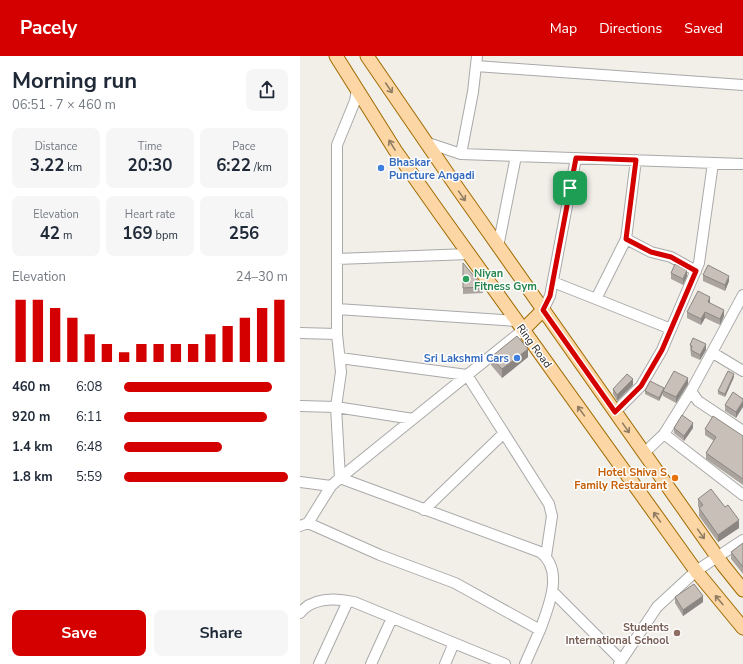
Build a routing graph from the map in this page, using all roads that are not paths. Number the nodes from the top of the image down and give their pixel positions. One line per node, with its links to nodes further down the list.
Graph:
1 (336, 56): 5 (main road, Ring Road)
2 (367, 56): 6 (main road, one-way to 6)
3 (476, 61): 4 (street); 7 (street)
4 (743, 85)
5 (357, 89): 15 (main road, Ring Road, one-way to 5); 16 (street)
6 (425, 142): 7 (street); 14 (main road, one-way to 14)
7 (461, 154): 8 (street)
8 (516, 156): 9 (street); 14 (street)
9 (576, 158): 10 (street); 18 (street)
10 (636, 160): 11 (street); 13 (street)
11 (713, 163): 12 (street); 17 (street)
12 (743, 164)
13 (626, 239): 17 (street); 20 (street)
14 (498, 247): 22 (main road)
15 (469, 254): 16 (street); 24 (main road, Ring Road)
16 (337, 259): 21 (street)
17 (696, 271): 25 (street)
18 (552, 282): 20 (street); 22 (street)
19 (743, 295): 23 (street)
20 (596, 299): 25 (street)
21 (337, 309): 24 (street); 27 (street)
22 (543, 310): 24 (main road); 35 (main road)
23 (739, 313): 28 (street)
24 (520, 325): 31 (street); 50 (main road, Ring Road, one-way to 24)
25 (671, 328): 35 (street)
26 (300, 333): 27 (street)
27 (337, 334): 29 (street)
28 (713, 353): 30 (street); 32 (street)
29 (340, 358): 31 (street); 34 (street)
30 (743, 371)
31 (467, 375): 36 (street); 38 (street)
32 (691, 391): 37 (street); 39 (street)
33 (300, 406): 34 (street)
34 (336, 408): 36 (street); 41 (street)
35 (615, 412): 40 (main road, one-way to 40)
36 (413, 419): 41 (street)
37 (743, 431)
38 (504, 433): 45 (street); 48 (street)
39 (664, 434): 40 (street); 44 (street)
40 (644, 453): 49 (main road, one-way to 49)
41 (340, 478): 43 (street); 45 (street)
42 (300, 482): 43 (street)
43 (331, 486): 46 (street)
44 (743, 495)
45 (424, 510): 48 (street)
46 (304, 525): 57 (street)
47 (743, 540): 49 (street)
48 (546, 556): 52 (street)
49 (718, 557): 50 (street); 51 (main road)
50 (696, 571): 56 (main road, Ring Road, one-way to 50); 59 (street)
51 (743, 590)
52 (552, 591): 57 (street); 59 (street)
53 (348, 601): 54 (street); 55 (street); 60 (street)
54 (300, 613)
55 (392, 618): 58 (street); 61 (street)
56 (743, 628)
57 (540, 630): 64 (street)
58 (454, 643): 62 (street); 63 (street)
59 (620, 662)
60 (319, 664)
61 (371, 664)
62 (445, 664)
63 (505, 664)
64 (525, 664)

